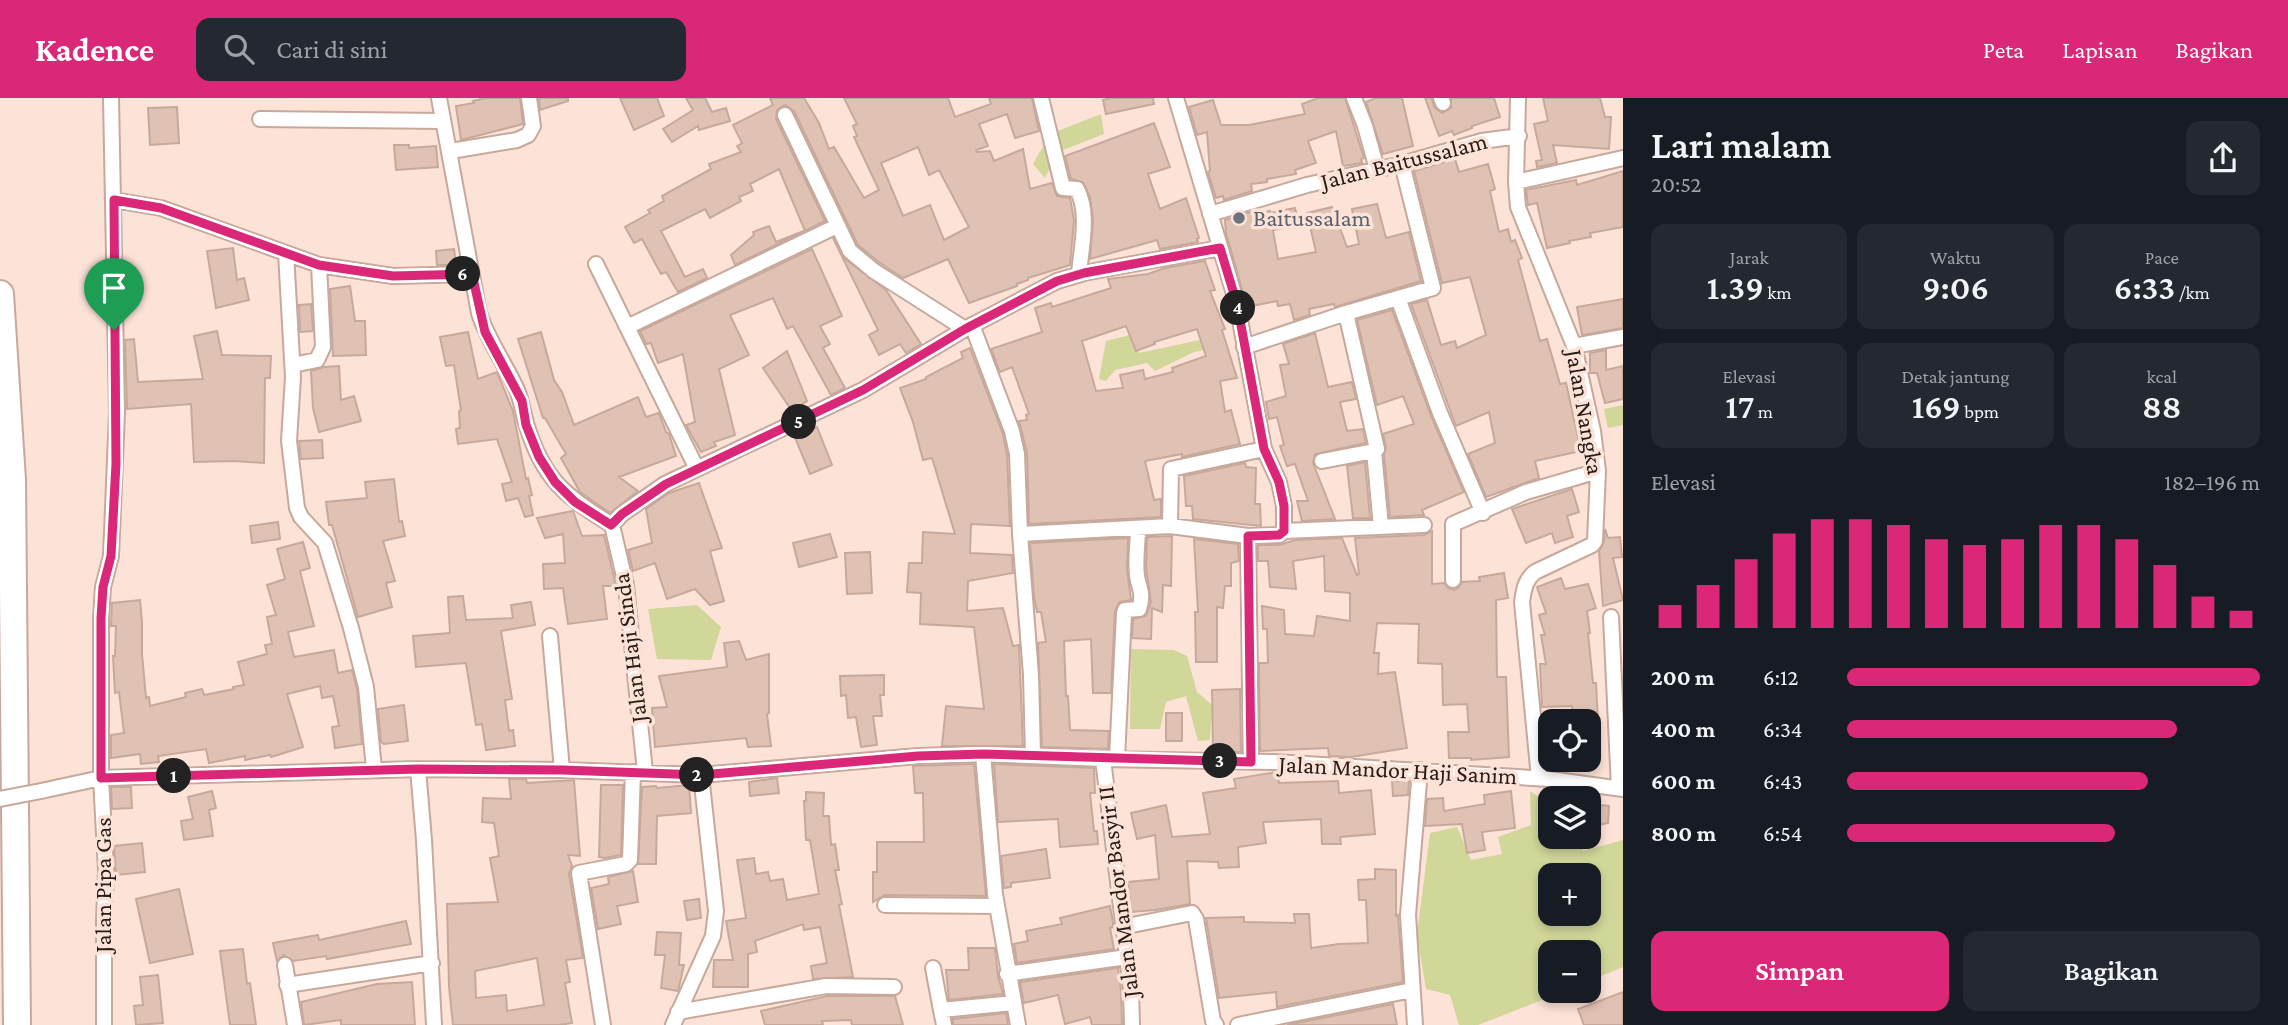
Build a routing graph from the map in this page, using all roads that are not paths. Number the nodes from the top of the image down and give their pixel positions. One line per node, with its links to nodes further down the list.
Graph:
1 (111, 98): 17 (street, Jalan Pipa Gas)
2 (439, 98): 10 (street)
3 (529, 98): 12 (street)
4 (1041, 98): 25 (street)
5 (1176, 98): 18 (street)
6 (1518, 98): 11 (street, Jalan Nangka)
7 (1358, 99): 15 (street)
8 (785, 115): 19 (street)
9 (260, 119): 10 (street)
10 (443, 121): 12 (street)
11 (1519, 136): 14 (street, Jalan Baitussalam); 16 (street, Jalan Nangka)
12 (451, 151): 24 (street)
13 (1623, 158): 16 (street)
14 (1402, 164): 15 (street, Jalan Baitussalam); 27 (street)
15 (1377, 169): 18 (street, Jalan Baitussalam)
16 (1516, 182): 32 (street, Jalan Nangka)
17 (114, 200): 21 (street); 62 (street, Jalan Pipa Gas)
18 (1210, 214): 20 (street)
19 (837, 226): 29 (street); 30 (street)
20 (1220, 248): 25 (street); 33 (street)
21 (286, 253): 23 (street); 34 (street)
22 (596, 264): 29 (street)
23 (319, 265): 24 (street); 34 (street)
24 (472, 274): 41 (street)
25 (1079, 274): 30 (street)
26 (0, 294): 80 (highway)
27 (1398, 298): 28 (street); 40 (street)
28 (1346, 313): 33 (street); 36 (street)
29 (627, 327): 38 (street)
30 (969, 327): 38 (street); 47 (street)
31 (1623, 337): 32 (street)
32 (1574, 346): 39 (street, Jalan Nangka)
33 (1244, 347): 35 (street)
34 (293, 365): 56 (street)
35 (1264, 449): 43 (street); 46 (street)
36 (1374, 451): 37 (street); 44 (street)
37 (1322, 461)
38 (697, 469): 41 (street)
39 (1598, 471): 40 (street); 63 (street, Jalan Nangka)
40 (1483, 513): 49 (street)
41 (611, 525): 60 (street, Jalan Haji Sinda)
42 (1424, 525): 44 (street)
43 (1170, 526): 45 (street); 48 (street)
44 (1381, 527): 46 (street)
45 (1138, 528): 47 (street); 54 (street, Jalan Mandor Basyir II)
46 (1284, 531): 48 (street)
47 (1020, 534): 53 (street)
48 (1248, 536): 55 (street)
49 (1453, 580)
50 (1611, 617): 64 (street)
51 (550, 636): 58 (street)
52 (984, 754): 53 (street, Jalan Mandor Haji Sanim); 61 (street, Jalan Mandor Haji Sanim); 67 (street)
53 (1033, 756): 54 (street, Jalan Mandor Haji Sanim)
54 (1110, 759): 55 (street, Jalan Mandor Haji Sanim); 68 (street, Jalan Mandor Basyir II)
55 (1251, 762): 59 (street, Jalan Mandor Haji Sanim)
56 (374, 769): 57 (street, Jalan Mandor Haji Sanim); 62 (street, Jalan Mandor Haji Sanim)
57 (418, 769): 58 (street, Jalan Mandor Haji Sanim); 70 (street)
58 (562, 770): 60 (street, Jalan Mandor Haji Sanim)
59 (1420, 770): 63 (street, Jalan Mandor Haji Sanim); 76 (street)
60 (639, 772): 61 (street, Jalan Mandor Haji Sanim); 84 (street, Jalan Haji Sinda)
61 (701, 775): 79 (street)
62 (101, 778): 65 (street, Jalan Mandor Haji Sanim, bridge); 81 (street, Jalan Pipa Gas)
63 (1539, 778): 64 (street)
64 (1621, 789)
65 (0, 799)
66 (885, 905): 67 (street)
67 (996, 906): 73 (street)
68 (1122, 927): 69 (street, Jalan Mandor Basyir II); 88 (street)
69 (1126, 957): 73 (street); 87 (street, Jalan Mandor Basyir II)
70 (432, 962): 74 (street); 83 (street)
71 (285, 965): 74 (street)
72 (933, 968): 78 (street)
73 (1007, 974): 77 (street)
74 (287, 985): 82 (street)
75 (894, 987): 79 (street)
76 (1412, 990): 89 (street); 90 (street)
77 (1014, 1003): 78 (street); 86 (street)
78 (941, 1010): 85 (street)
79 (676, 1018)
80 (17, 1025)
81 (104, 1025)
82 (295, 1025)
83 (434, 1025)
84 (603, 1025)
85 (944, 1025)
86 (1017, 1025)
87 (1132, 1025)
88 (1216, 1025)
89 (1238, 1025)
90 (1415, 1025)

